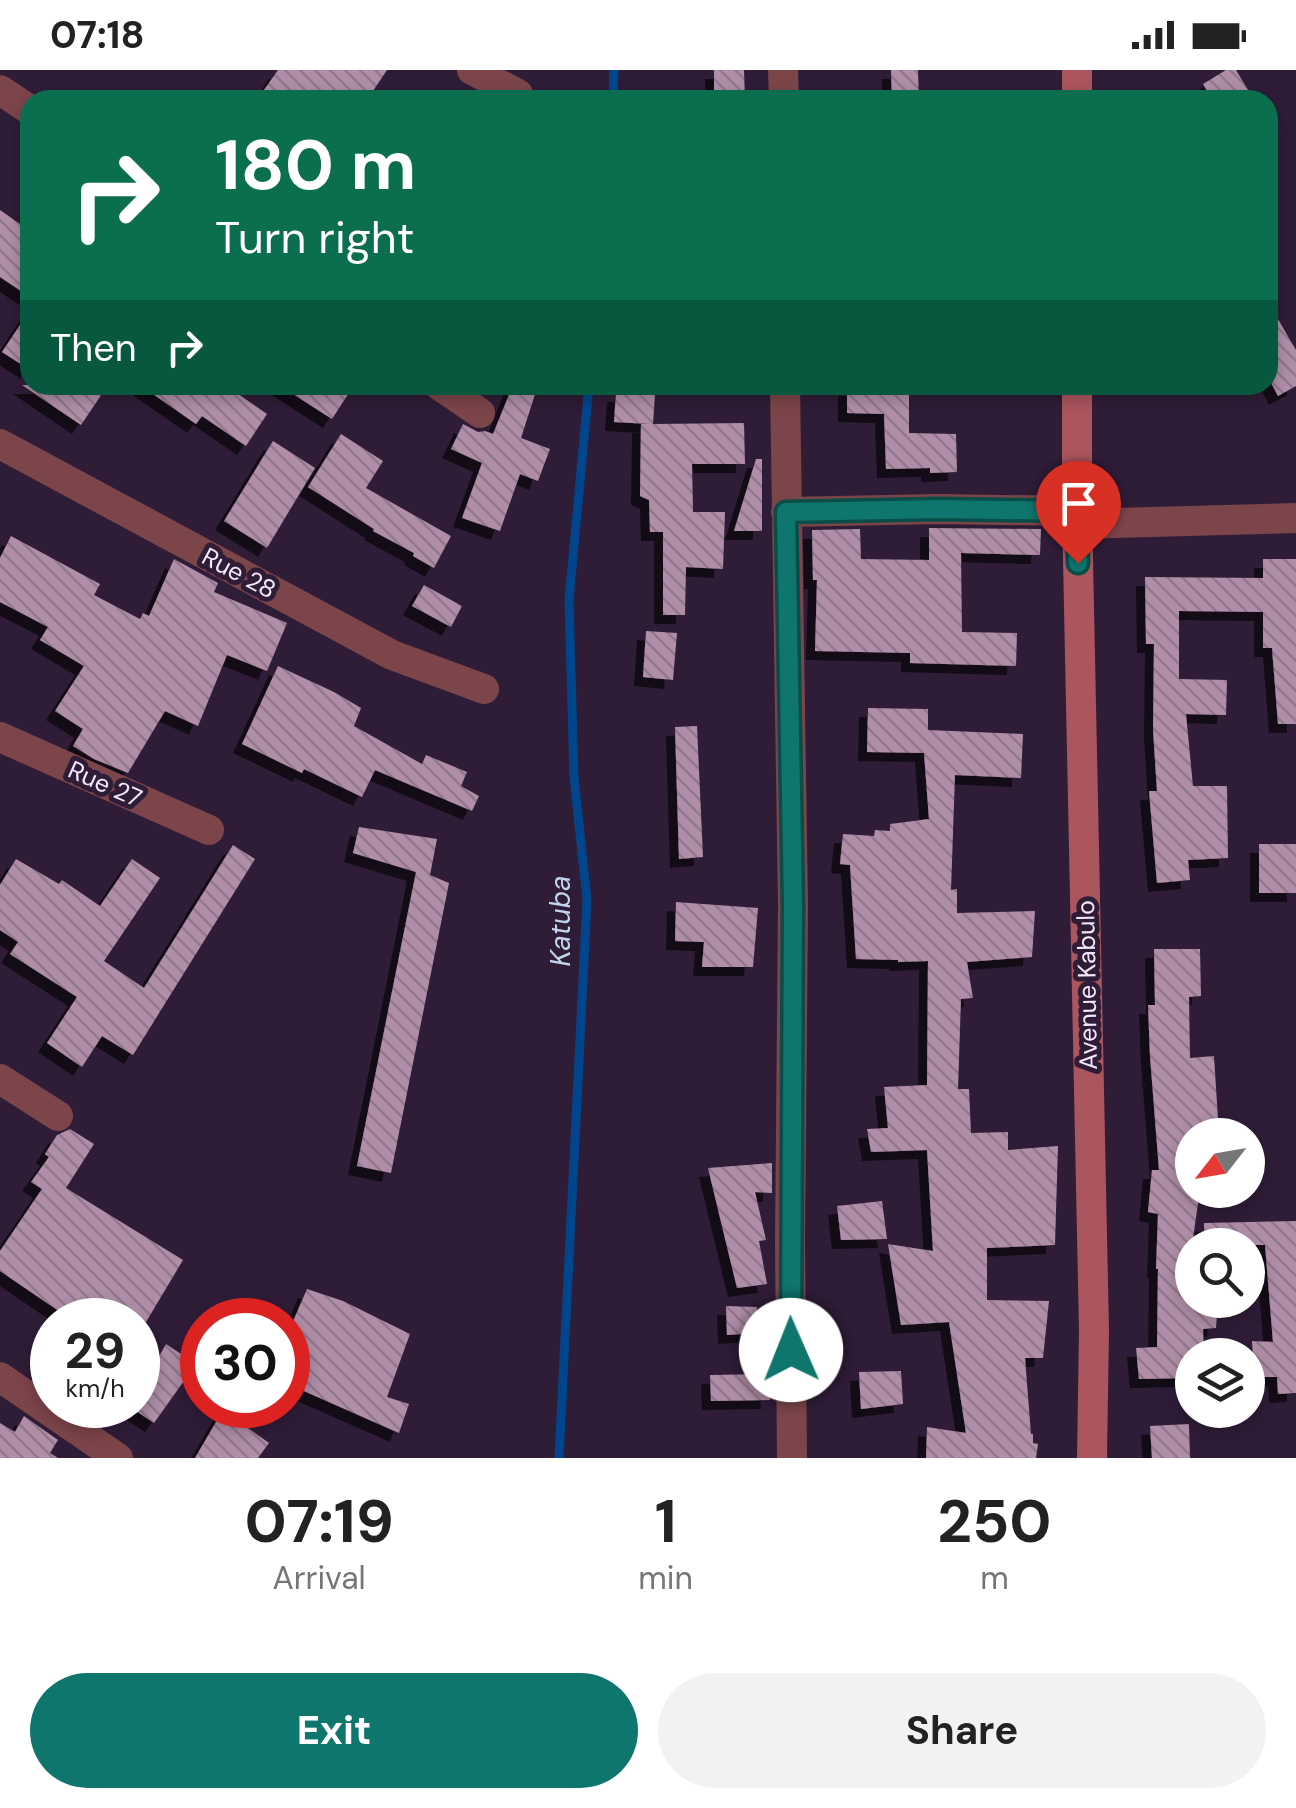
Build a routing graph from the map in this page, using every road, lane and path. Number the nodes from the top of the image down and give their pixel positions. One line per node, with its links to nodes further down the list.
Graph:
1 (472, 70): 2 (street)
2 (510, 90)
3 (454, 395): 6 (street)
4 (785, 395): 8 (street)
5 (1077, 395): 9 (street, Avenue Kabulo)
6 (480, 413)
7 (0, 444): 11 (street, Rue 28)
8 (786, 512): 9 (street); 18 (street)
9 (1077, 518): 10 (street); 19 (street, Avenue Kabulo)
10 (1296, 518)
11 (484, 689)
12 (0, 737): 13 (street, Rue 27)
13 (210, 830)
14 (0, 1079): 15 (street)
15 (58, 1116)
16 (0, 1377): 17 (street)
17 (118, 1458)
18 (792, 1458)
19 (1092, 1458)

